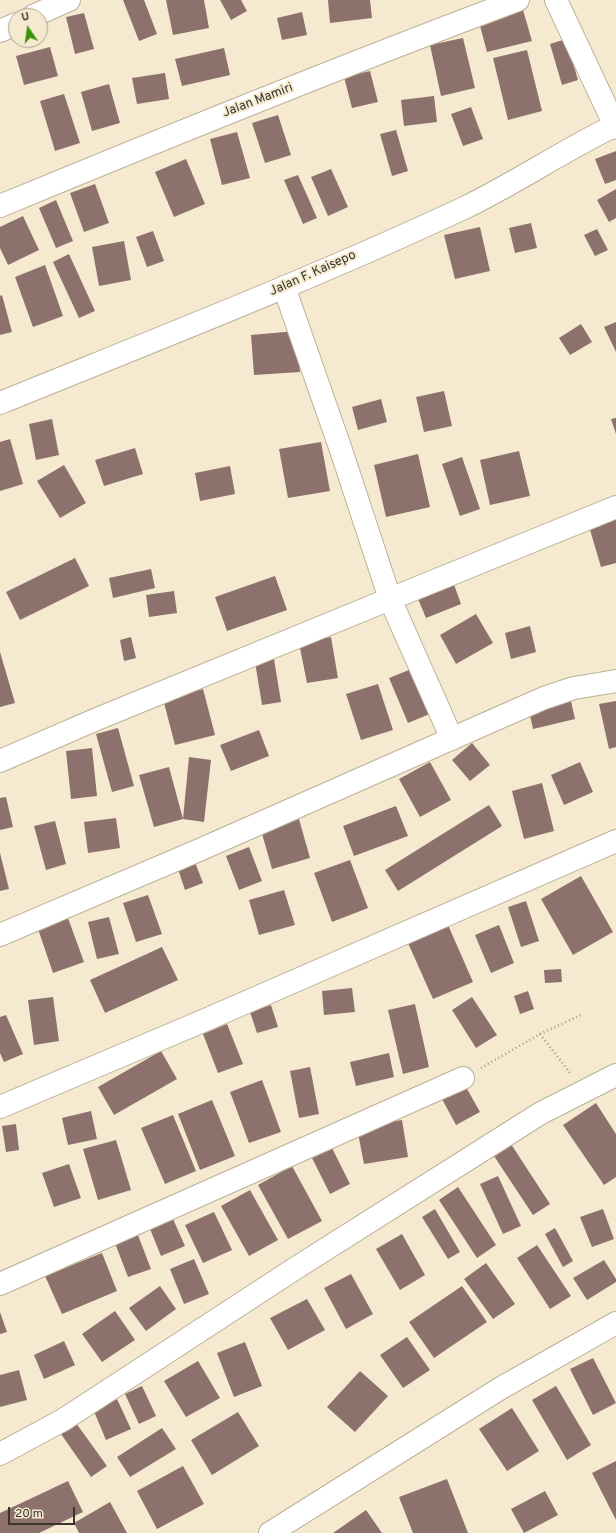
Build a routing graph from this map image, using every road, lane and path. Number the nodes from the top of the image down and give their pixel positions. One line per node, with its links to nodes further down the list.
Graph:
1 (70, 0): 4 (street)
2 (518, 0): 6 (street, Jalan Mamiri)
3 (556, 0): 5 (street)
4 (48, 10)
5 (616, 126): 7 (street, Jalan F. Kaisepo)
6 (0, 206)
7 (284, 287): 8 (street, Jalan F. Kaisepo); 10 (street)
8 (0, 403)
9 (616, 507): 10 (street)
10 (390, 600): 12 (street); 13 (street)
11 (616, 681): 12 (street)
12 (452, 739): 15 (street)
13 (0, 761)
14 (616, 841): 21 (street)
15 (0, 935)
16 (581, 1015): 17 (path)
17 (540, 1034): 19 (path); 20 (path)
18 (616, 1075): 20 (street)
19 (463, 1078): 22 (street)
20 (584, 1091): 24 (street)
21 (0, 1106)
22 (0, 1284)
23 (616, 1322): 25 (street)
24 (0, 1454)
25 (270, 1533)

